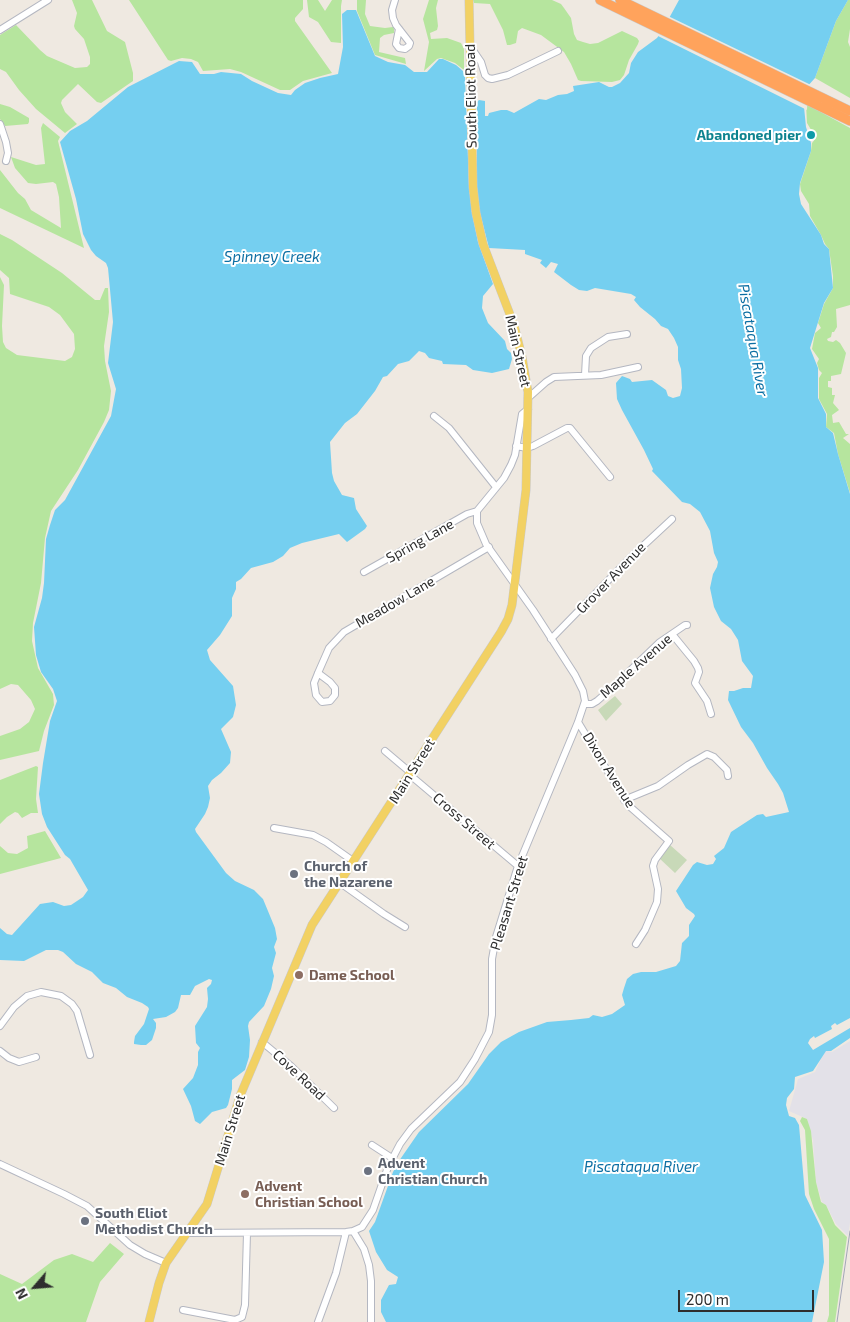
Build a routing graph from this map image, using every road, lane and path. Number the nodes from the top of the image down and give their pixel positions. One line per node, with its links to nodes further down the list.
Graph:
1 (48, 0): 7 (street)
2 (395, 0): 6 (street)
3 (469, 0): 8 (main road, South Eliot Road)
4 (600, 0): 11 (highway)
5 (620, 0): 10 (highway)
6 (398, 29)
7 (0, 30)
8 (470, 46): 9 (street); 14 (main road, South Eliot Road)
9 (558, 51)
10 (850, 111)
11 (850, 121)
12 (0, 124): 13 (street)
13 (6, 161)
14 (473, 192): 18 (main road, Main Street)
15 (627, 334): 17 (street)
16 (638, 367): 17 (street)
17 (585, 375): 18 (street)
18 (528, 398): 19 (main road, Main Street)
19 (528, 409): 21 (street); 22 (main road, Main Street)
20 (434, 416): 24 (street)
21 (516, 446): 22 (street); 24 (street)
22 (527, 448): 23 (street); 29 (main road, Main Street)
23 (610, 477)
24 (496, 487): 25 (street)
25 (477, 511): 27 (street); 28 (street, Spring Lane)
26 (672, 519): 32 (street, Grover Avenue)
27 (488, 548): 29 (street); 33 (street, Meadow Lane)
28 (364, 572)
29 (516, 585): 32 (street); 38 (main road, Main Street)
30 (687, 625): 31 (street, Maple Avenue)
31 (672, 634): 34 (street, Maple Avenue); 35 (street)
32 (551, 639): 34 (street)
33 (318, 673): 33 (street, Meadow Lane)
34 (584, 704): 36 (street, Pleasant Street)
35 (711, 714)
36 (578, 722): 40 (street, Dixon Avenue); 43 (street, Pleasant Street)
37 (385, 752): 38 (street, Cross Street)
38 (410, 774): 42 (main road, Main Street); 43 (street, Cross Street)
39 (728, 776): 40 (street)
40 (624, 800): 46 (street, Dixon Avenue)
41 (274, 828): 42 (street)
42 (354, 861): 44 (main road, Main Street)
43 (518, 866): 54 (street, Pleasant Street)
44 (339, 882): 45 (street); 48 (main road, Main Street)
45 (405, 927)
46 (636, 944)
47 (0, 1026): 50 (street)
48 (262, 1042): 52 (street, Cove Road); 58 (main road, Main Street)
49 (0, 1051): 51 (street)
50 (90, 1055)
51 (36, 1057)
52 (334, 1108)
53 (372, 1145): 54 (street)
54 (392, 1158): 56 (street, Pleasant Street)
55 (0, 1164): 60 (street)
56 (353, 1231): 57 (street); 64 (street)
57 (346, 1232): 59 (street); 63 (street)
58 (187, 1233): 59 (street); 60 (main road, Main Street)
59 (247, 1233): 61 (street)
60 (166, 1263): 62 (main road, Main Street)
61 (183, 1310)
62 (149, 1322)
63 (318, 1322)
64 (371, 1322)

